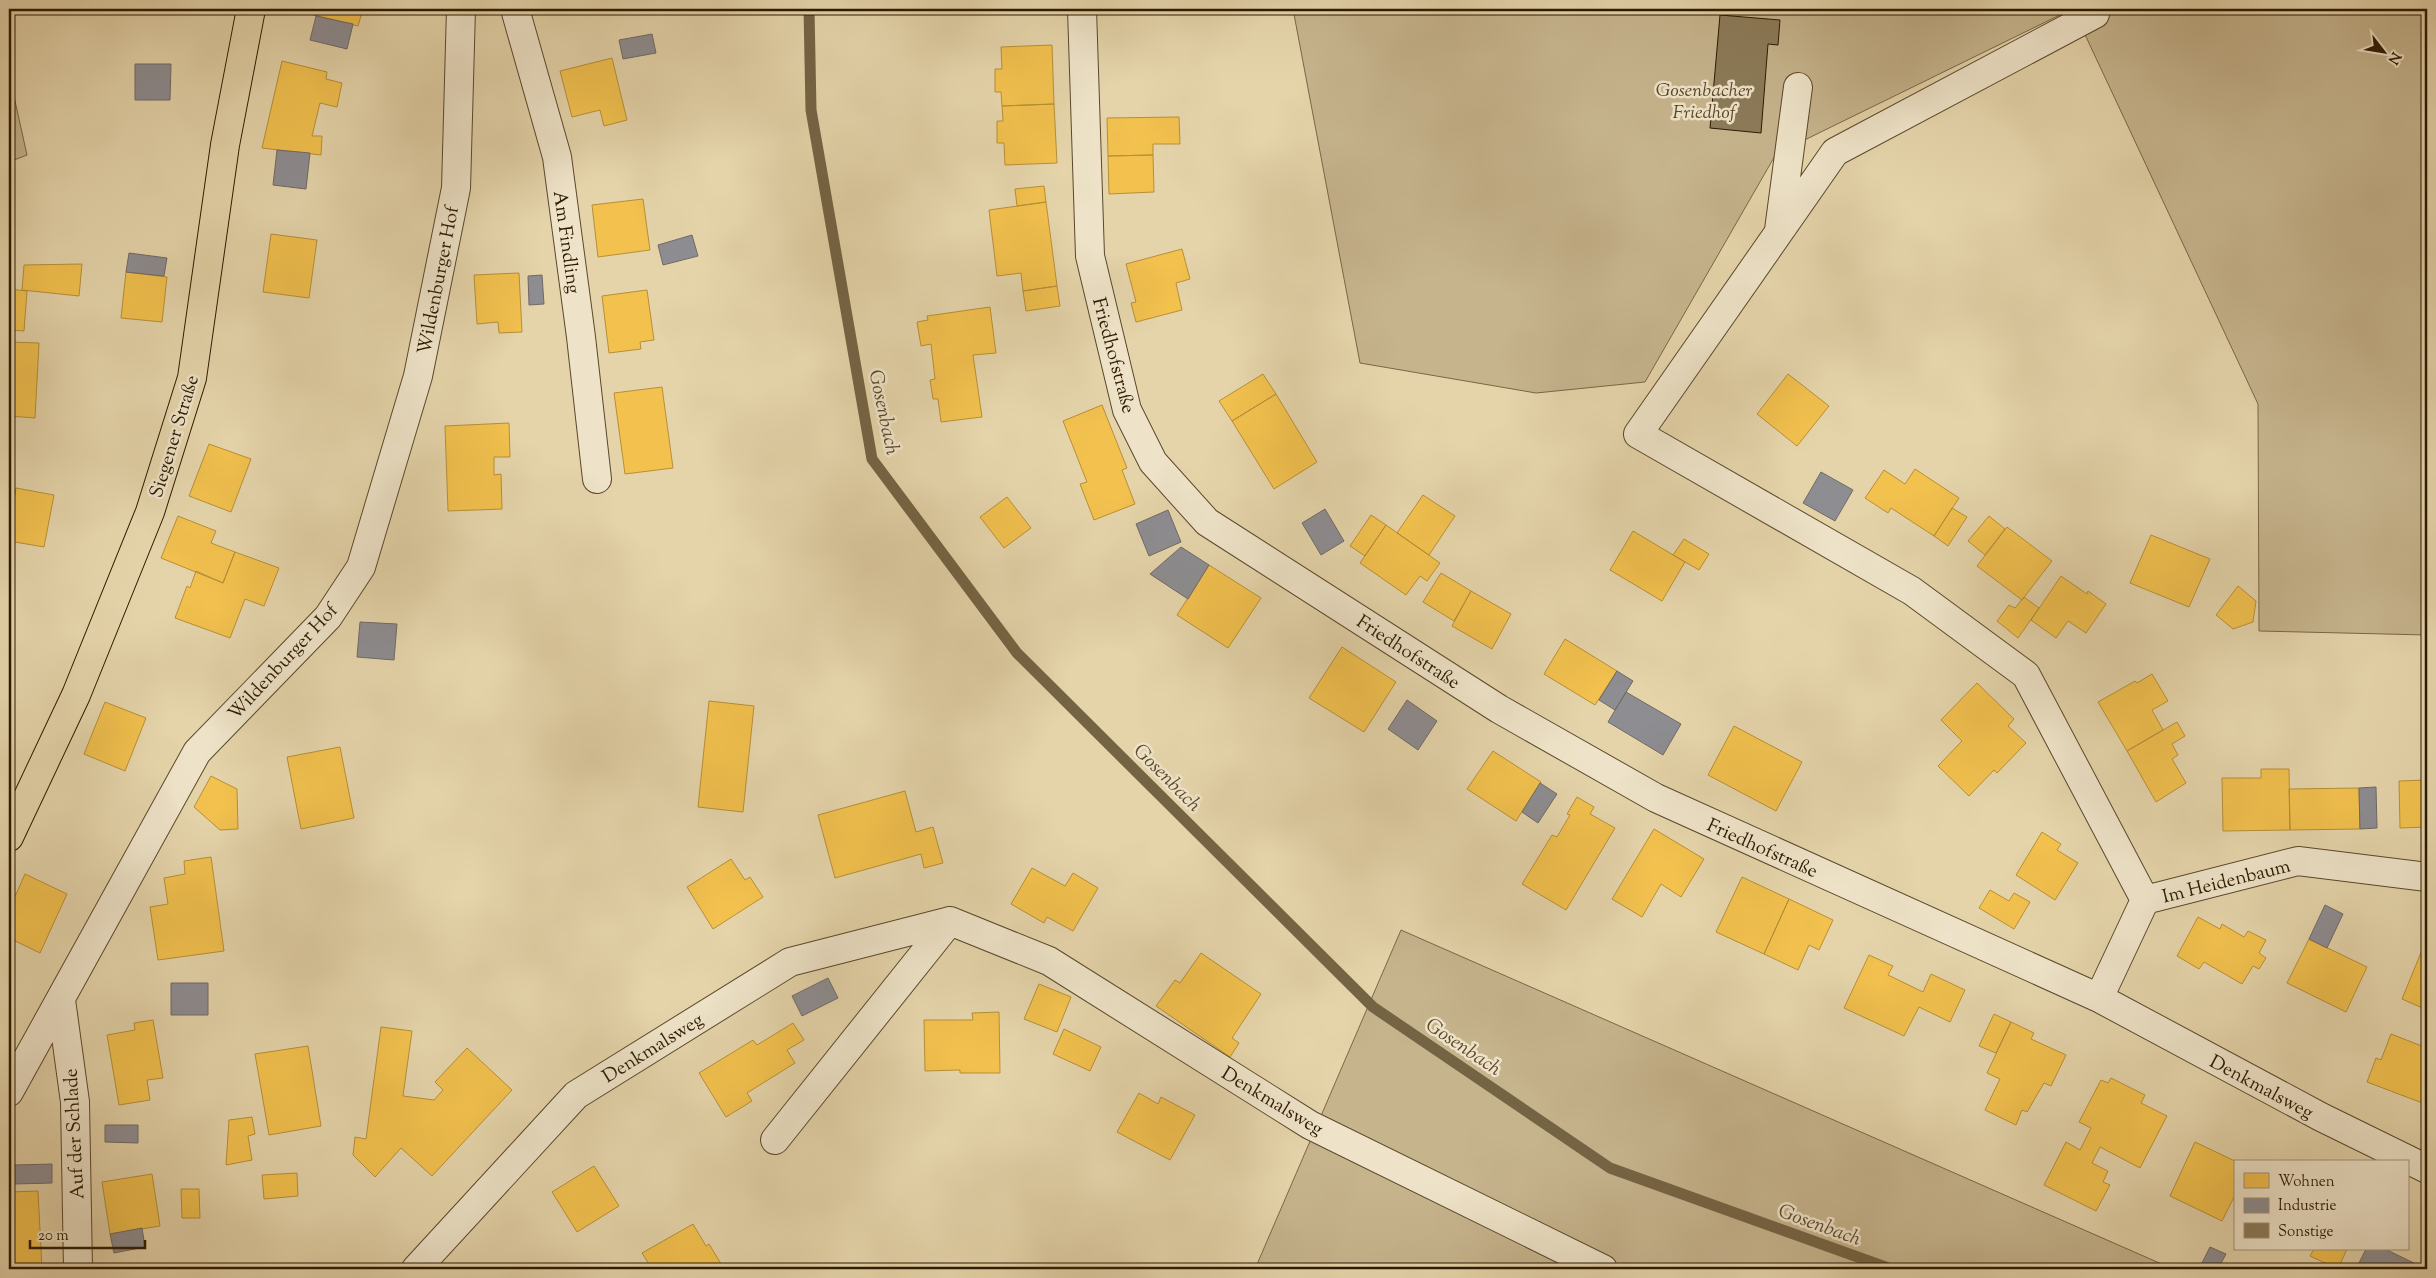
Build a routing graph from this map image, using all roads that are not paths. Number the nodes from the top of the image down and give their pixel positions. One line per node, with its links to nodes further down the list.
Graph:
1 (251, 9): 9 (main road, Siegener Straße)
2 (461, 9): 14 (street, Wildenburger Hof)
3 (516, 9): 8 (street, Am Findling)
4 (1082, 9): 13 (street, Friedhofstraße)
5 (2095, 14): 7 (street)
6 (1798, 87): 7 (street)
7 (1779, 234): 11 (street)
8 (597, 479)
9 (9, 837)
10 (2427, 876): 11 (street, Im Heidenbaum)
11 (2145, 900): 13 (street)
12 (950, 921): 16 (street); 19 (street, Denkmalsweg); 20 (street, Denkmalsweg)
13 (2099, 998): 17 (street, Denkmalsweg)
14 (60, 1000): 15 (street, Wildenburger Hof); 18 (street, Auf der Schlade)
15 (9, 1092)
16 (775, 1140)
17 (2427, 1169)
18 (78, 1269)
19 (416, 1269)
20 (1603, 1269)

